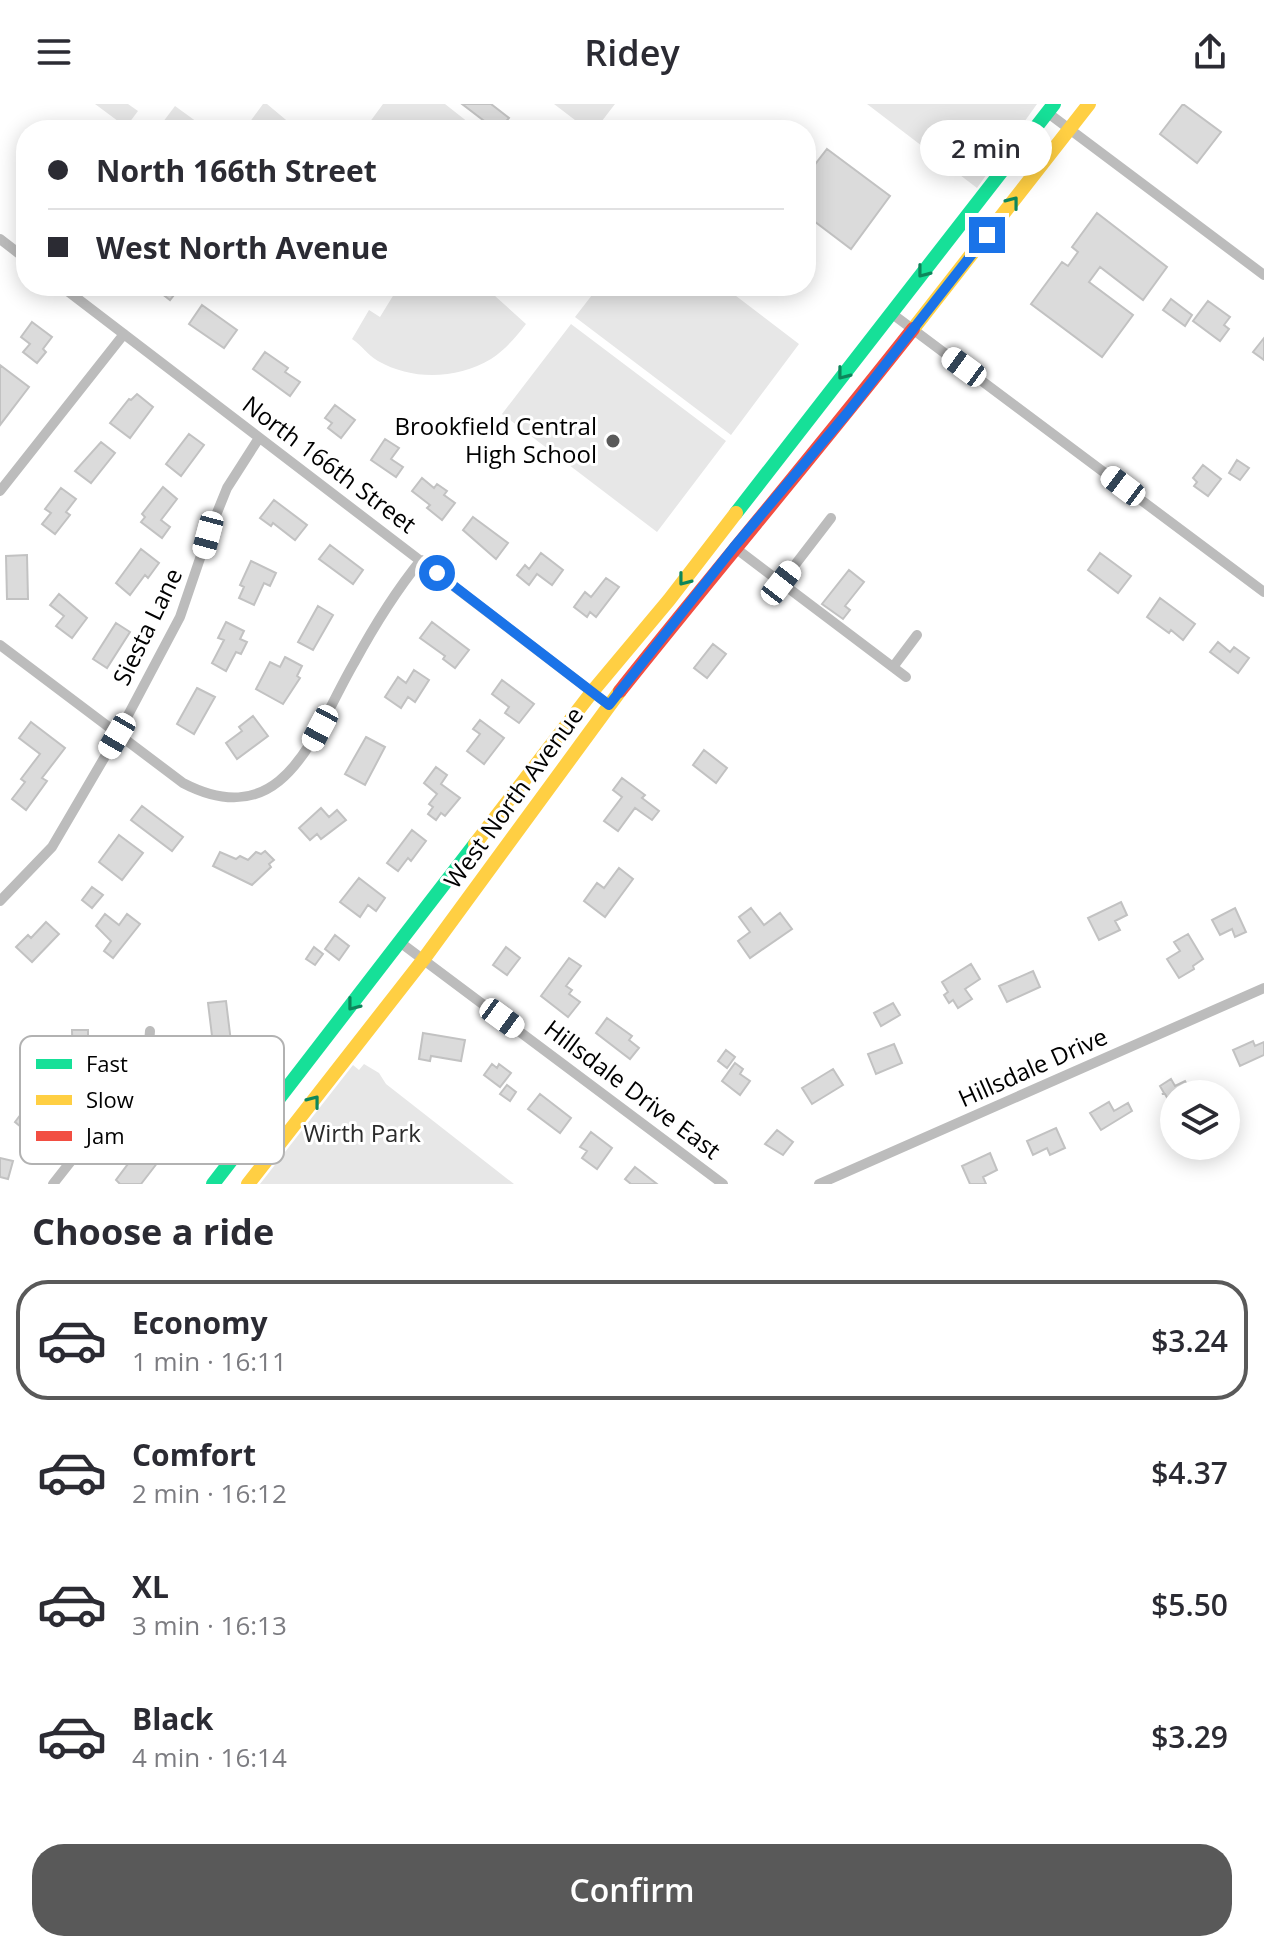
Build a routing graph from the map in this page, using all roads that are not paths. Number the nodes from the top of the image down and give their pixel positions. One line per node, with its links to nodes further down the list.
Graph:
1 (1089, 104): 3 (main road, West North Avenue)
2 (1051, 108): 3 (street); 8 (main road, West North Avenue, one-way to 8)
3 (1069, 130): 6 (street); 9 (main road, West North Avenue, one-way to 3)
4 (0, 239): 5 (street)
5 (16, 251)
6 (1264, 275)
7 (74, 296): 10 (street, North 166th Street)
8 (891, 313): 9 (street); 22 (main road, West North Avenue, one-way to 22)
9 (913, 330): 14 (main road, West North Avenue); 17 (street)
10 (124, 334): 11 (street, North 166th Street); 12 (street)
11 (259, 438): 15 (street, North 166th Street); 24 (street, Siesta Lane)
12 (0, 491)
13 (831, 518): 16 (street)
14 (734, 547): 16 (street); 23 (main road, West North Avenue)
15 (421, 560): 22 (street, North 166th Street); 24 (street)
16 (781, 583): 20 (street)
17 (1264, 592)
18 (917, 635): 20 (street)
19 (0, 645): 24 (street)
20 (893, 667): 21 (street)
21 (906, 677)
22 (592, 692): 23 (street, North 166th Street); 26 (main road, West North Avenue)
23 (609, 705): 27 (main road, West North Avenue)
24 (117, 736): 25 (street, Siesta Lane)
25 (0, 901)
26 (401, 943): 27 (street, Hillsdale Drive East); 31 (main road, West North Avenue, one-way to 31)
27 (423, 960): 32 (main road, West North Avenue, one-way to 27); 39 (street, Hillsdale Drive East)
28 (1264, 988): 40 (street, Hillsdale Drive)
29 (150, 1031): 30 (street)
30 (150, 1036)
31 (284, 1093)
32 (284, 1138)
33 (69, 1164): 36 (street)
34 (229, 1164): 37 (main road, West North Avenue, one-way to 37)
35 (264, 1164): 38 (main road, West North Avenue, one-way to 35)
36 (53, 1184)
37 (213, 1184)
38 (248, 1184)
39 (723, 1184)
40 (819, 1184)

